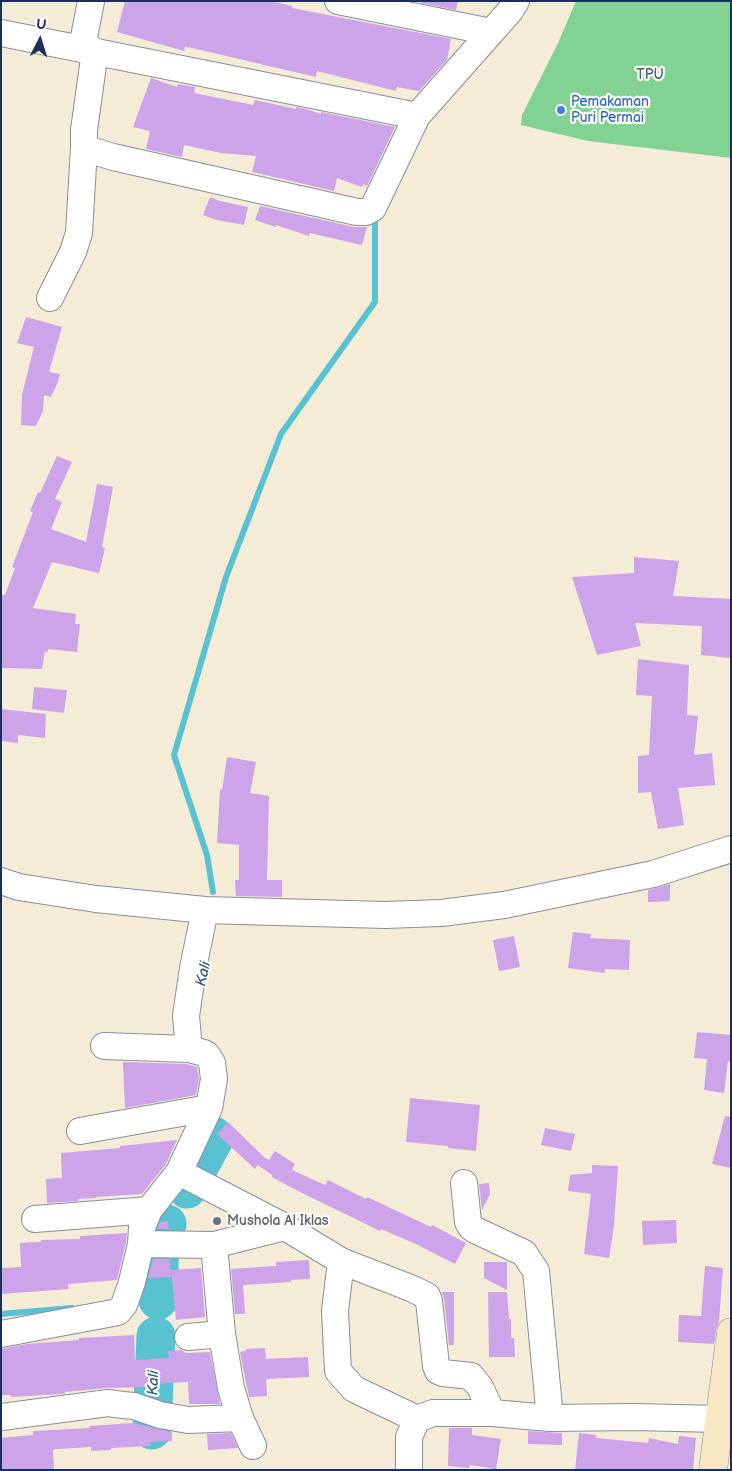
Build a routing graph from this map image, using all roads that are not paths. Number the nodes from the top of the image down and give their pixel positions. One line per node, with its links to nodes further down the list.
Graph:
1 (91, 1): 6 (street)
2 (338, 1): 5 (street)
3 (516, 1): 5 (street)
4 (1, 32): 6 (street)
5 (491, 32): 7 (street)
6 (88, 49): 7 (street); 8 (street)
7 (417, 116): 8 (street)
8 (84, 148): 9 (street)
9 (50, 298)
10 (731, 849): 12 (street)
11 (1, 880): 12 (street)
12 (205, 910): 14 (street)
13 (104, 1046): 14 (street)
14 (189, 1049): 15 (street)
15 (209, 1108): 16 (street); 17 (street)
16 (80, 1131)
17 (179, 1172): 19 (street); 21 (street)
18 (464, 1183): 33 (street)
19 (149, 1210): 20 (street); 22 (street)
20 (35, 1219)
21 (285, 1227): 23 (street); 24 (street)
22 (141, 1244): 23 (street); 26 (street)
23 (214, 1245): 27 (street)
24 (341, 1261): 30 (street); 34 (street)
25 (731, 1332): 29 (street)
26 (1, 1334)
27 (222, 1334): 28 (street); 32 (street)
28 (188, 1337)
29 (728, 1380): 35 (street)
30 (492, 1413): 33 (street); 34 (street)
31 (1, 1418): 32 (street)
32 (240, 1418): 36 (street)
33 (550, 1418): 35 (street)
34 (417, 1419): 37 (street)
35 (720, 1419): 38 (street)
36 (254, 1446)
37 (409, 1470)
38 (713, 1470)

